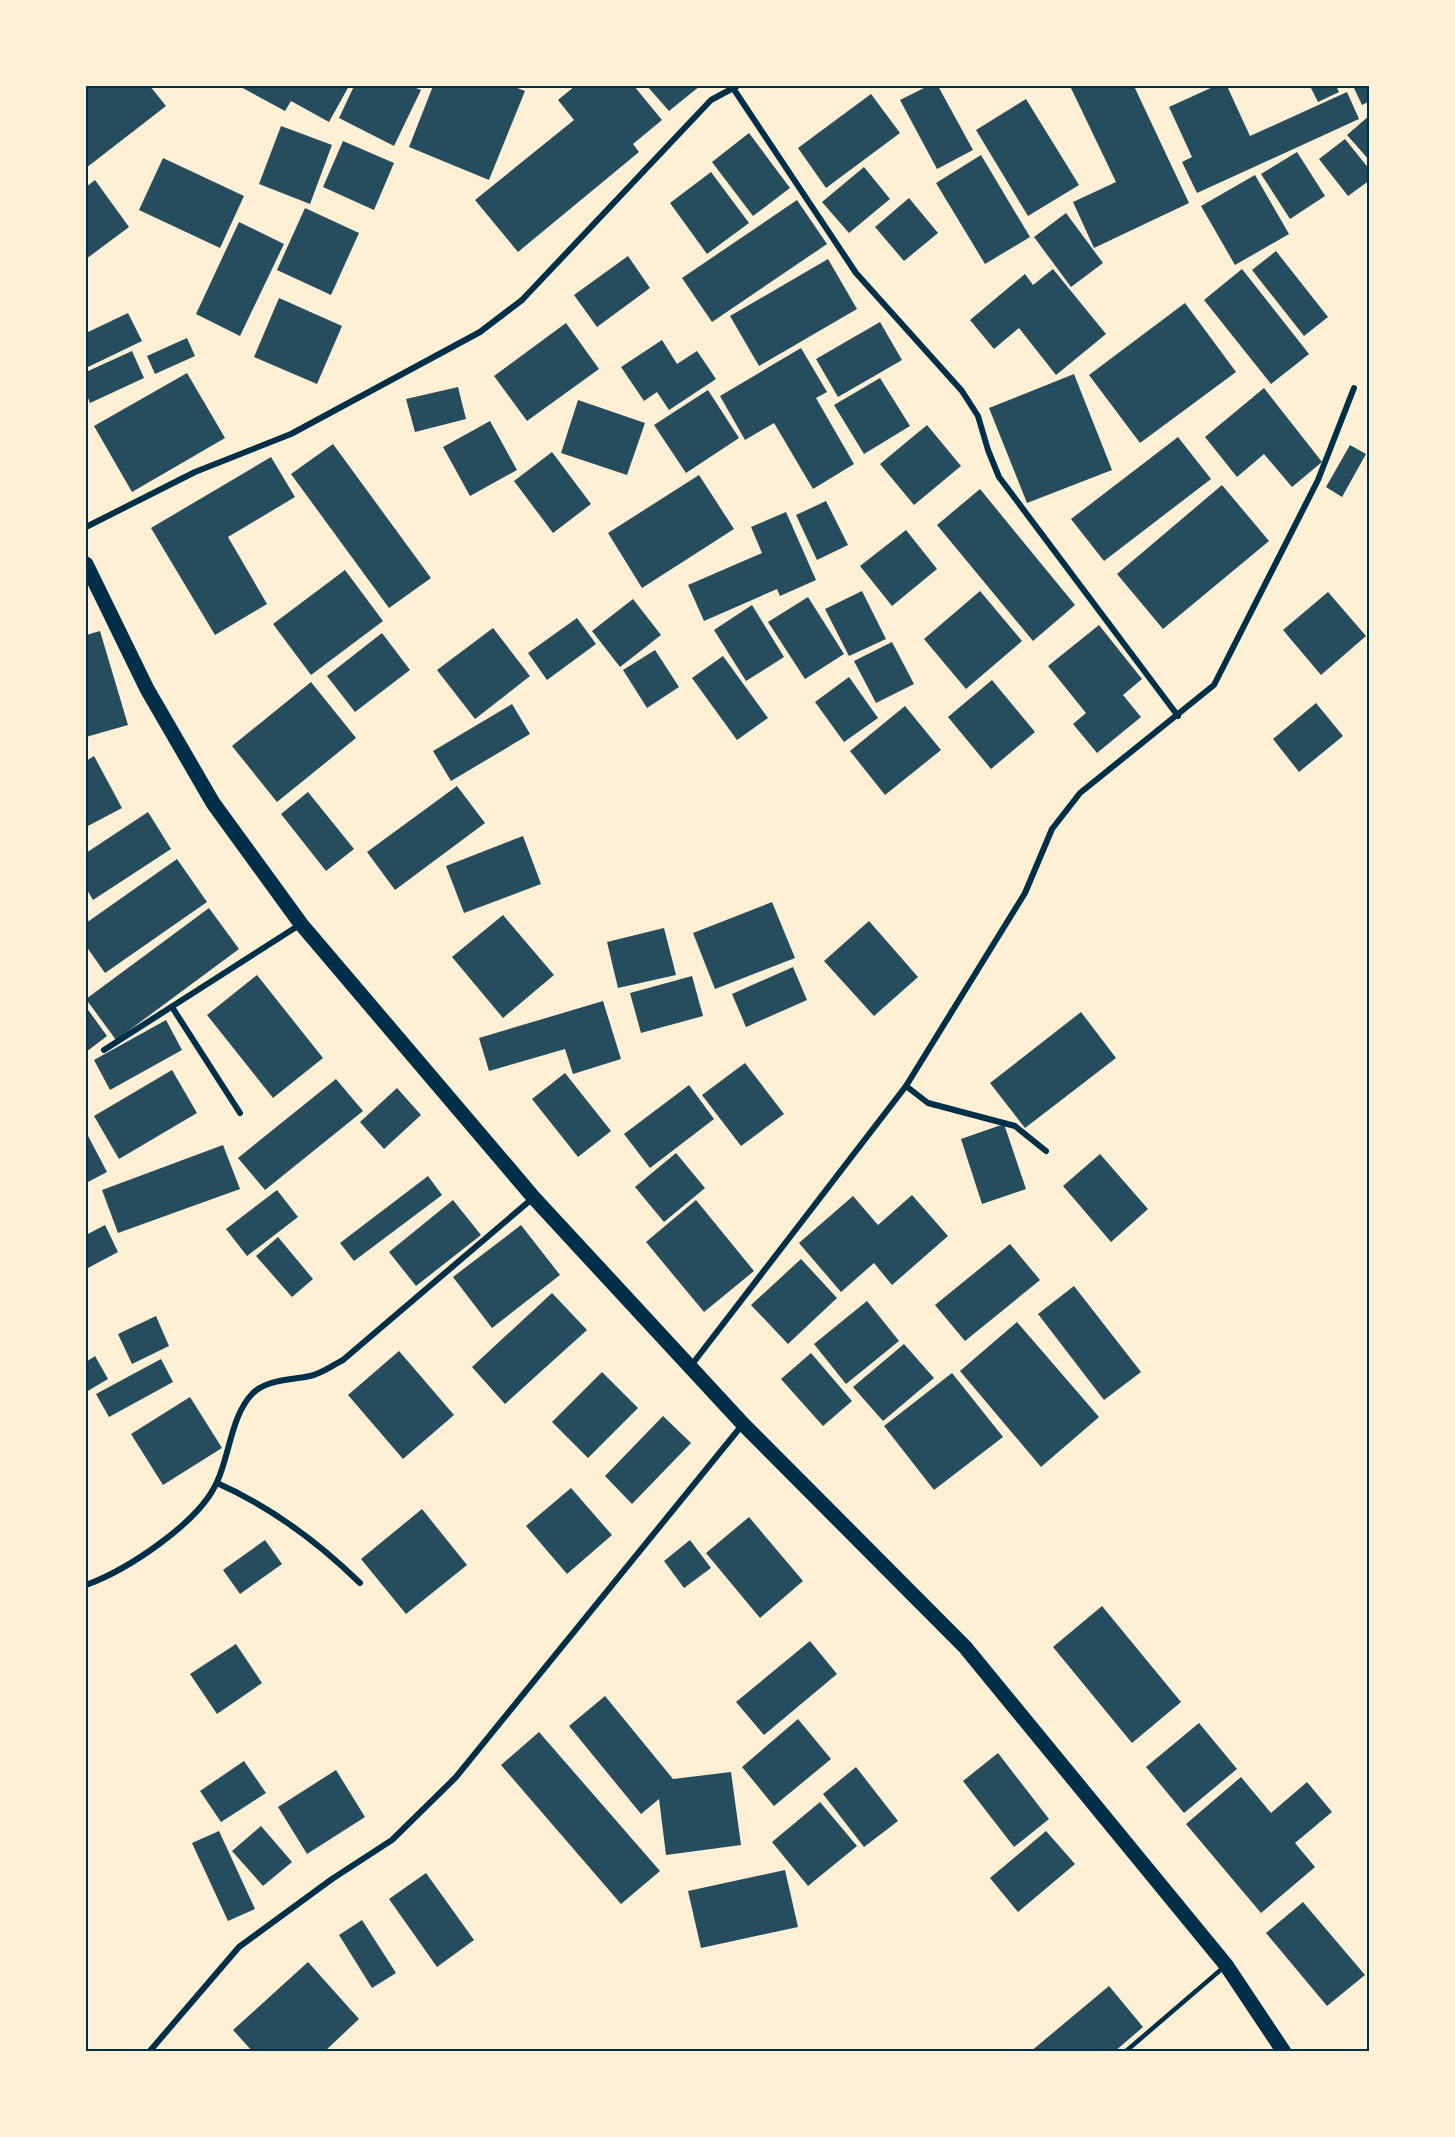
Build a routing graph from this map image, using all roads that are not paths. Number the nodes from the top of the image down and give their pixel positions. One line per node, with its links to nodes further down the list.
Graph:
1 (735, 87): 3 (street); 5 (street)
2 (1354, 388): 5 (street)
3 (86, 527)
4 (86, 564): 6 (main road)
5 (1178, 716): 9 (street)
6 (301, 924): 7 (street); 12 (main road)
7 (172, 1007): 8 (street); 10 (street)
8 (104, 1050)
9 (906, 1086): 11 (street); 13 (street)
10 (240, 1113)
11 (1046, 1151)
12 (534, 1198): 13 (main road); 15 (street)
13 (690, 1367): 14 (main road)
14 (743, 1424): 18 (main road); 19 (street)
15 (217, 1483): 16 (street); 17 (street)
16 (360, 1583)
17 (86, 1585)
18 (1226, 1965): 20 (lane); 21 (main road)
19 (149, 2052)
20 (1125, 2052)
21 (1284, 2052)

